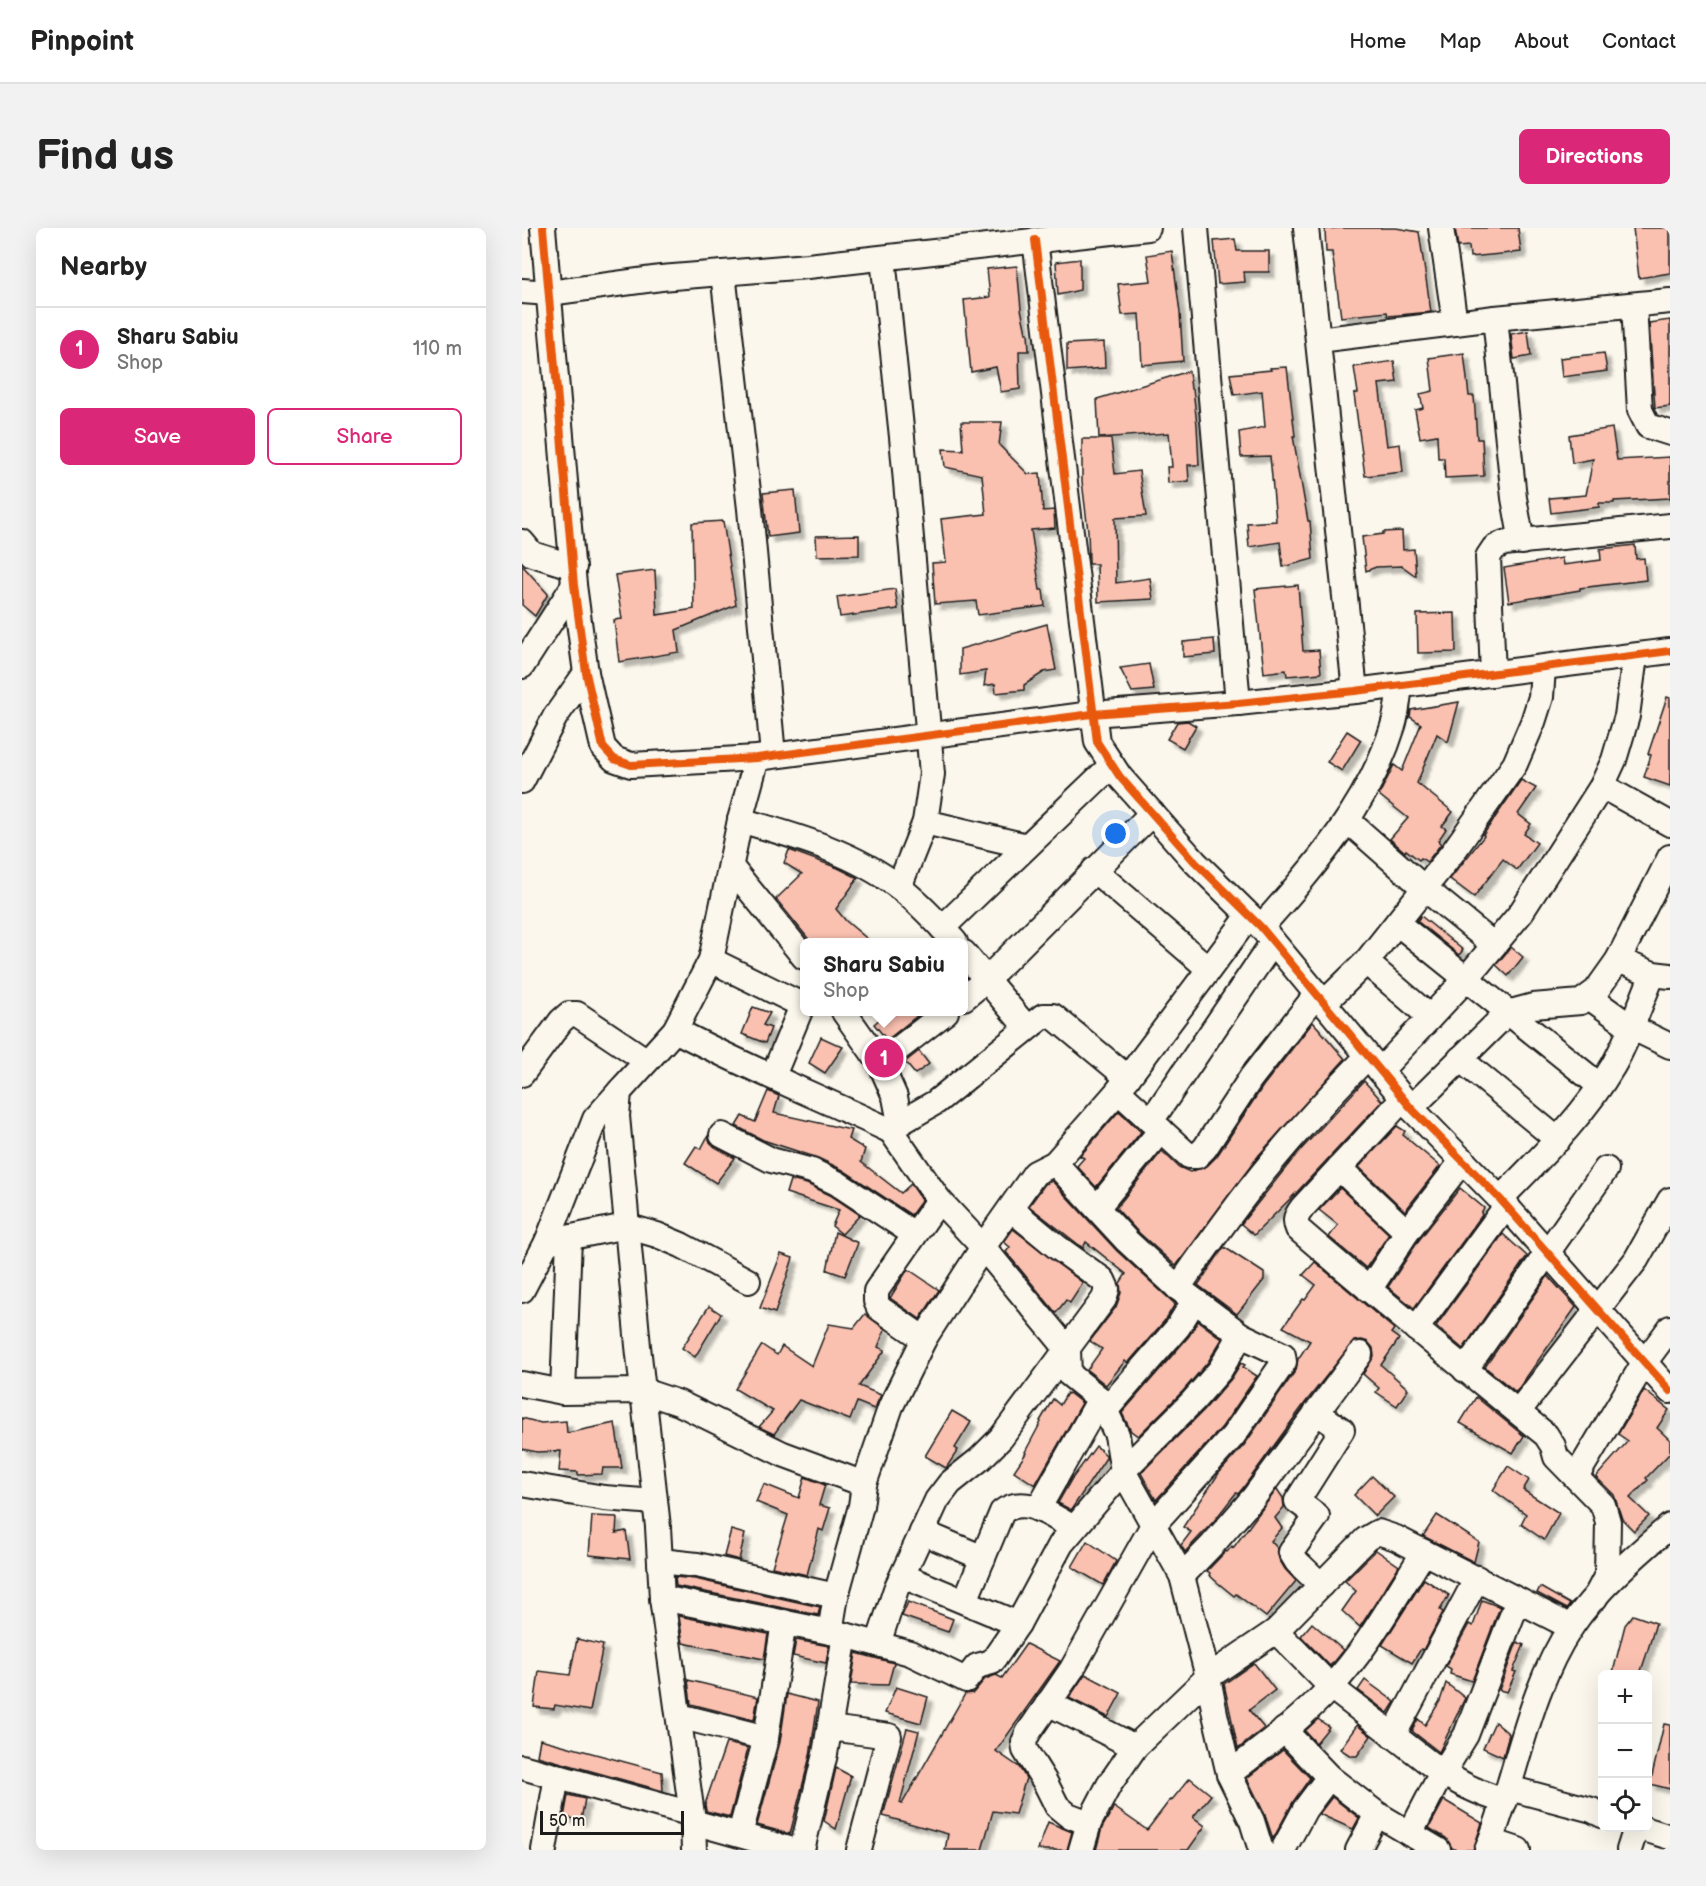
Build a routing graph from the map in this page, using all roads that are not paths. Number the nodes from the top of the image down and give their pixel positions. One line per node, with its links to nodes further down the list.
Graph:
1 (543, 228): 10 (street)
2 (1148, 228): 6 (street)
3 (1196, 228): 29 (street)
4 (1306, 228): 15 (street)
5 (1441, 228): 14 (street)
6 (1035, 240): 7 (street); 30 (street)
7 (883, 258): 8 (street); 31 (street)
8 (723, 273): 10 (street); 32 (street)
9 (522, 291): 10 (street)
10 (549, 293): 20 (street)
11 (1670, 301): 12 (street)
12 (1634, 305): 13 (street); 16 (street)
13 (1496, 318): 14 (street); 18 (street)
14 (1455, 323): 15 (street)
15 (1318, 340): 28 (street)
16 (1670, 433)
17 (1670, 526): 18 (street)
18 (1522, 542): 26 (street)
19 (525, 553): 20 (street)
20 (574, 576): 23 (street); 25 (street)
21 (1670, 651): 22 (street)
22 (1635, 656): 24 (street); 35 (street)
23 (522, 665)
24 (1543, 668): 26 (street); 46 (street)
25 (586, 673): 32 (street); 34 (street)
26 (1493, 674): 27 (street)
27 (1400, 686): 28 (street); 38 (street)
28 (1355, 690): 29 (street)
29 (1239, 703): 30 (street)
30 (1092, 714): 31 (street); 33 (street)
31 (929, 735): 32 (street); 39 (street)
32 (765, 756): 37 (street)
33 (1112, 765): 36 (street); 41 (street)
34 (522, 781)
35 (1602, 786): 40 (street); 50 (street)
36 (1152, 813): 44 (street); 48 (street)
37 (740, 820): 43 (street); 45 (street)
38 (1348, 821): 46 (street); 48 (street)
39 (925, 822): 41 (street); 45 (street)
40 (1670, 824)
41 (1027, 846): 49 (street)
42 (1670, 857): 54 (street)
43 (731, 867): 51 (street); 53 (street)
44 (1094, 870): 56 (street); 58 (street)
45 (899, 887): 49 (street)
46 (1424, 888): 47 (street); 50 (street)
47 (1397, 923): 55 (street); 59 (street)
48 (1261, 928): 56 (street); 62 (street); 83 (street)
49 (948, 935)
50 (1494, 945): 59 (street)
51 (800, 952)
52 (968, 958): 58 (street)
53 (711, 960): 63 (street); 71 (street)
54 (1618, 960): 57 (street); 61 (street)
55 (1366, 962): 62 (street); 68 (street)
56 (1209, 969): 79 (street)
57 (1662, 975): 69 (street)
58 (987, 979): 60 (street); 70 (street)
59 (1466, 979): 65 (street); 68 (street)
60 (968, 994)
61 (1588, 997): 65 (street); 69 (street)
62 (1320, 999): 76 (street); 83 (street)
63 (800, 1002)
64 (800, 1010): 78 (street)
65 (1507, 1013): 73 (street); 80 (street)
66 (847, 1016): 75 (street)
67 (940, 1016): 75 (street)
68 (1430, 1017): 76 (street)
69 (1631, 1027): 72 (street); 80 (street)
70 (1027, 1028): 79 (street); 84 (street)
71 (675, 1030): 74 (street); 78 (street)
72 (1670, 1046)
73 (1460, 1059): 82 (street); 86 (street)
74 (647, 1061): 77 (street); 81 (street)
75 (880, 1063): 84 (street)
76 (1374, 1064): 82 (street); 105 (street)
77 (522, 1074)
78 (773, 1076): 84 (street)
79 (1123, 1084): 83 (street); 88 (street)
80 (1600, 1086): 86 (street)
81 (619, 1092): 96 (street); 99 (street)
82 (1407, 1104): 87 (street); 89 (street)
83 (1156, 1126): 93 (street)
84 (895, 1127): 91 (street)
85 (722, 1135): 98 (street)
86 (1558, 1140): 92 (street)
87 (1463, 1160): 92 (street); 97 (street)
88 (1055, 1163): 93 (street); 94 (street)
89 (1339, 1168): 97 (street); 104 (street)
90 (1606, 1169): 101 (street)
91 (939, 1200): 98 (street); 100 (street)
92 (1504, 1202): 101 (street); 108 (street)
93 (1097, 1208): 105 (street)
94 (1011, 1209): 100 (street); 111 (street)
95 (1668, 1209): 106 (street)
96 (626, 1226): 99 (street); 102 (street); 116 (street)
97 (1407, 1232): 104 (street)
98 (914, 1234): 110 (street)
99 (558, 1240): 103 (street); 118 (street)
100 (983, 1247): 110 (street); 111 (street)
101 (1548, 1251): 106 (street); 114 (street)
102 (747, 1281)
103 (522, 1290)
104 (1369, 1290): 108 (street)
105 (1186, 1294): 109 (street); 119 (street)
106 (1598, 1309): 113 (street); 121 (street)
107 (1670, 1328): 113 (street)
108 (1416, 1329): 114 (street)
109 (1241, 1335): 122 (street); 128 (street)
110 (924, 1339): 125 (street)
111 (1068, 1350): 119 (street); 131 (street)
112 (1360, 1354): 120 (street)
113 (1644, 1363): 117 (street); 123 (street)
114 (1465, 1370): 121 (street)
115 (522, 1384): 118 (street)
116 (643, 1391): 118 (street); 125 (street); 126 (street)
117 (1670, 1391)
118 (563, 1392)
119 (1103, 1405): 122 (street); 127 (street)
120 (1316, 1412): 136 (street); 138 (street)
121 (1518, 1412): 123 (street)
122 (1123, 1471): 128 (street); 130 (street)
123 (1576, 1477): 141 (street)
124 (522, 1484): 126 (street)
125 (864, 1484): 139 (street)
126 (655, 1502): 134 (street)
127 (1038, 1509): 130 (street); 133 (street)
128 (1154, 1525): 136 (street); 152 (street)
129 (1670, 1526): 141 (street)
130 (1073, 1528): 145 (street)
131 (922, 1532): 133 (street); 135 (street)
132 (1424, 1552): 137 (street); 138 (street); 151 (street)
133 (983, 1558): 143 (street)
134 (660, 1561): 139 (street); 140 (street)
135 (903, 1576): 143 (street); 149 (street)
136 (1182, 1576): 150 (street)
137 (1477, 1578): 142 (street); 156 (street)
138 (1322, 1585): 147 (street)
139 (836, 1596): 148 (street)
140 (662, 1598): 144 (street); 153 (street)
141 (1595, 1598): 146 (street)
142 (1518, 1600): 146 (street); 160 (street)
143 (965, 1601): 145 (street)
144 (784, 1622): 148 (street); 157 (street)
145 (1018, 1624): 149 (street)
146 (1571, 1627): 164 (street)
147 (1276, 1631): 150 (street); 151 (street)
148 (838, 1634): 149 (street); 154 (street)
149 (878, 1644)
150 (1208, 1677): 158 (street); 161 (street)
151 (1331, 1687): 155 (street); 156 (street)
152 (1048, 1703): 158 (street); 168 (street)
153 (679, 1716): 157 (street); 167 (street)
154 (830, 1728): 178 (street); 179 (street)
155 (1284, 1731): 161 (street); 163 (street)
156 (1394, 1736): 160 (street)
157 (766, 1738): 171 (street)
158 (1135, 1747): 168 (street)
159 (522, 1767): 162 (street)
160 (1443, 1773): 164 (street); 173 (street)
161 (1229, 1774): 181 (street)
162 (557, 1776): 167 (street); 175 (street)
163 (1329, 1776): 166 (street); 182 (street)
164 (1507, 1795): 165 (street); 174 (street)
165 (1598, 1813)
166 (1377, 1814): 173 (street); 183 (street)
167 (692, 1818): 171 (street); 176 (street)
168 (1089, 1823): 180 (street)
169 (1652, 1831): 172 (street)
170 (1634, 1832): 185 (street)
171 (740, 1834): 177 (street)
172 (1670, 1837)
173 (1424, 1844)
174 (1489, 1845): 184 (street)
175 (544, 1850)
176 (694, 1850)
177 (793, 1850)
178 (801, 1850)
179 (858, 1850)
180 (1081, 1850)
181 (1261, 1850)
182 (1283, 1850)
183 (1358, 1850)
184 (1518, 1850)
185 (1629, 1850)

